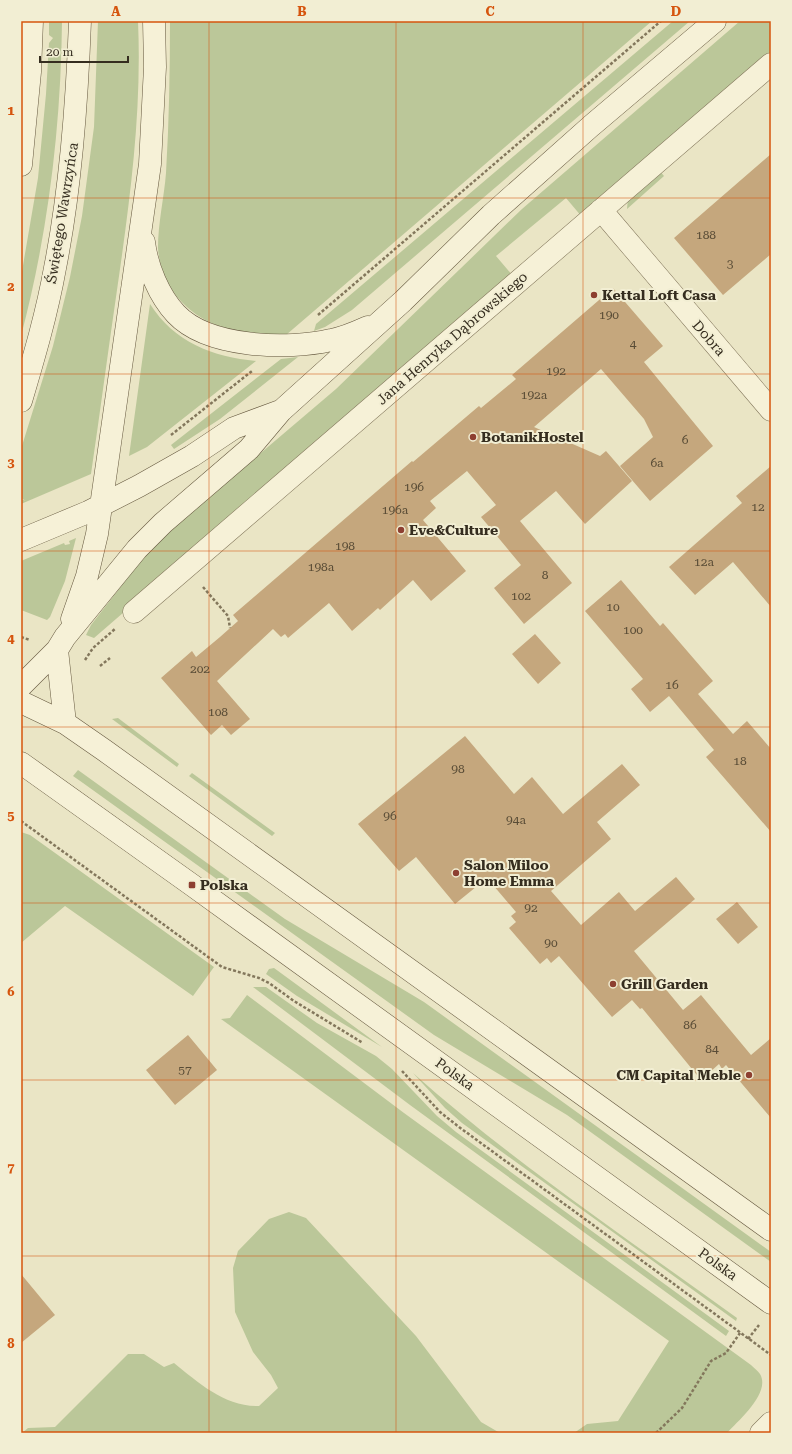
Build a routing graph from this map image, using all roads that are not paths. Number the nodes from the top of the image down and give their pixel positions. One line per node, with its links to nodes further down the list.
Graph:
1 (32, 21): 6 (street)
2 (80, 21): 10 (street, Świętego Wawrzyńca)
3 (154, 21): 8 (street)
4 (715, 21): 9 (street)
5 (771, 64): 7 (street, Jana Henryka Dąbrowskiego)
6 (21, 165)
7 (601, 210): 11 (street, Dobra); 15 (street, Jana Henryka Dąbrowskiego)
8 (142, 229): 9 (street); 13 (street)
9 (384, 319): 12 (street)
10 (21, 400)
11 (771, 410)
12 (281, 411): 13 (street); 16 (street)
13 (102, 505): 14 (street); 16 (street)
14 (21, 540)
15 (134, 612)
16 (61, 644): 17 (street); 19 (street)
17 (21, 686)
18 (21, 702): 19 (street)
19 (65, 723): 21 (street)
20 (25, 770): 22 (street, Polska)
21 (771, 1230)
22 (771, 1303)
23 (771, 1422): 24 (street)
24 (762, 1433)

